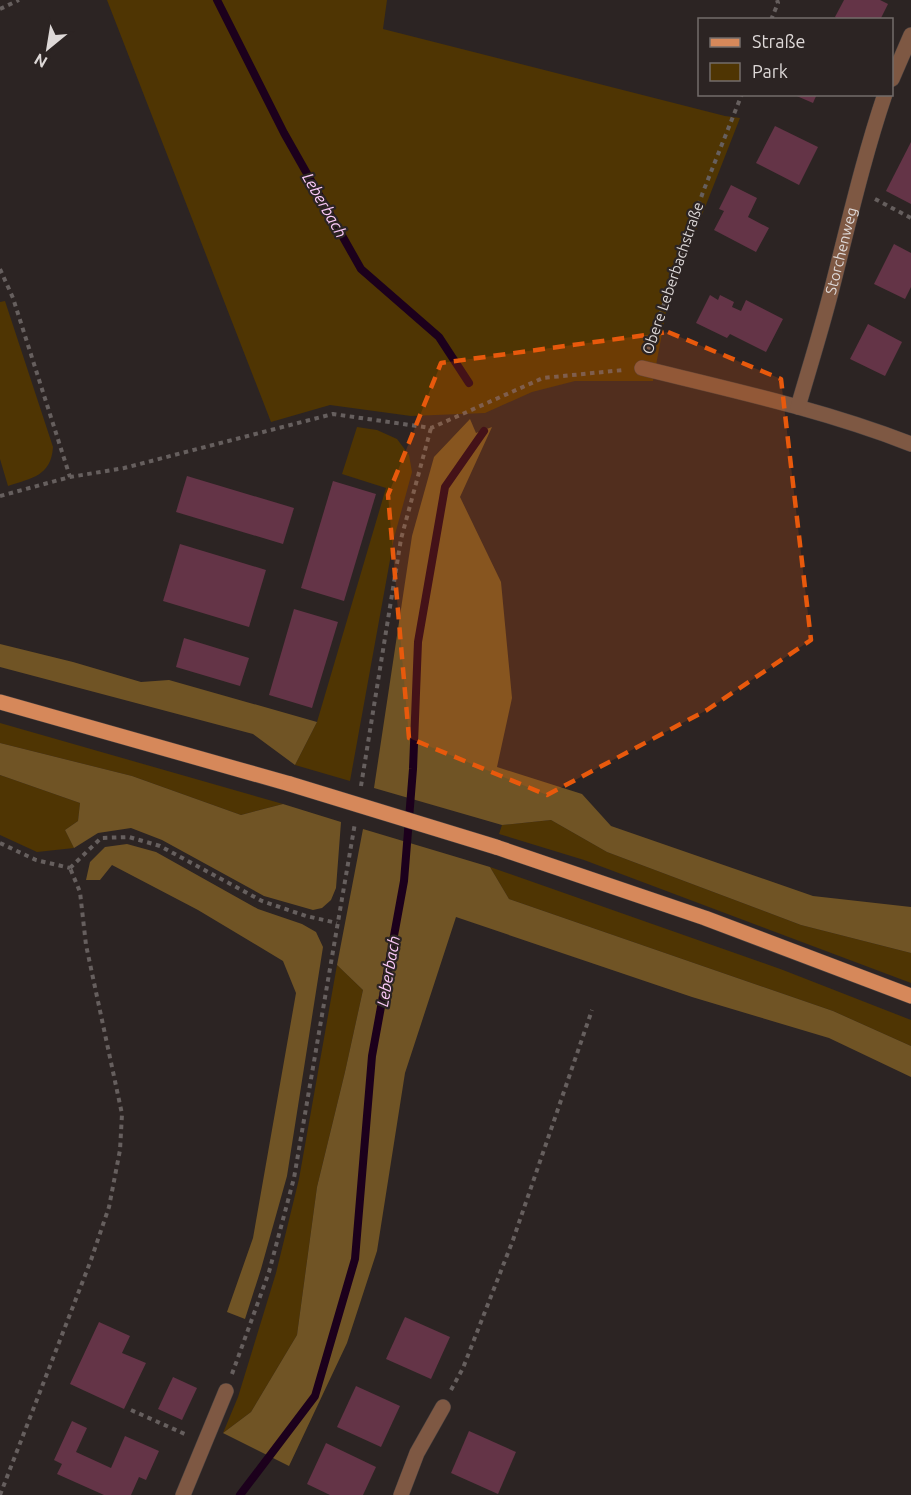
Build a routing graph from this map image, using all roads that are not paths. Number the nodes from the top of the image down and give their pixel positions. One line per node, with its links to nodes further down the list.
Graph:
1 (911, 35): 2 (street)
2 (893, 75)
3 (884, 96): 5 (street, Storchenweg)
4 (642, 368): 5 (street, Obere Leberbachstraße)
5 (798, 406): 6 (street, Obere Leberbachstraße)
6 (911, 444)
7 (0, 702): 8 (main road, bridge)
8 (911, 996)
9 (226, 1392): 11 (street)
10 (443, 1407): 12 (street)
11 (183, 1495)
12 (401, 1495)

